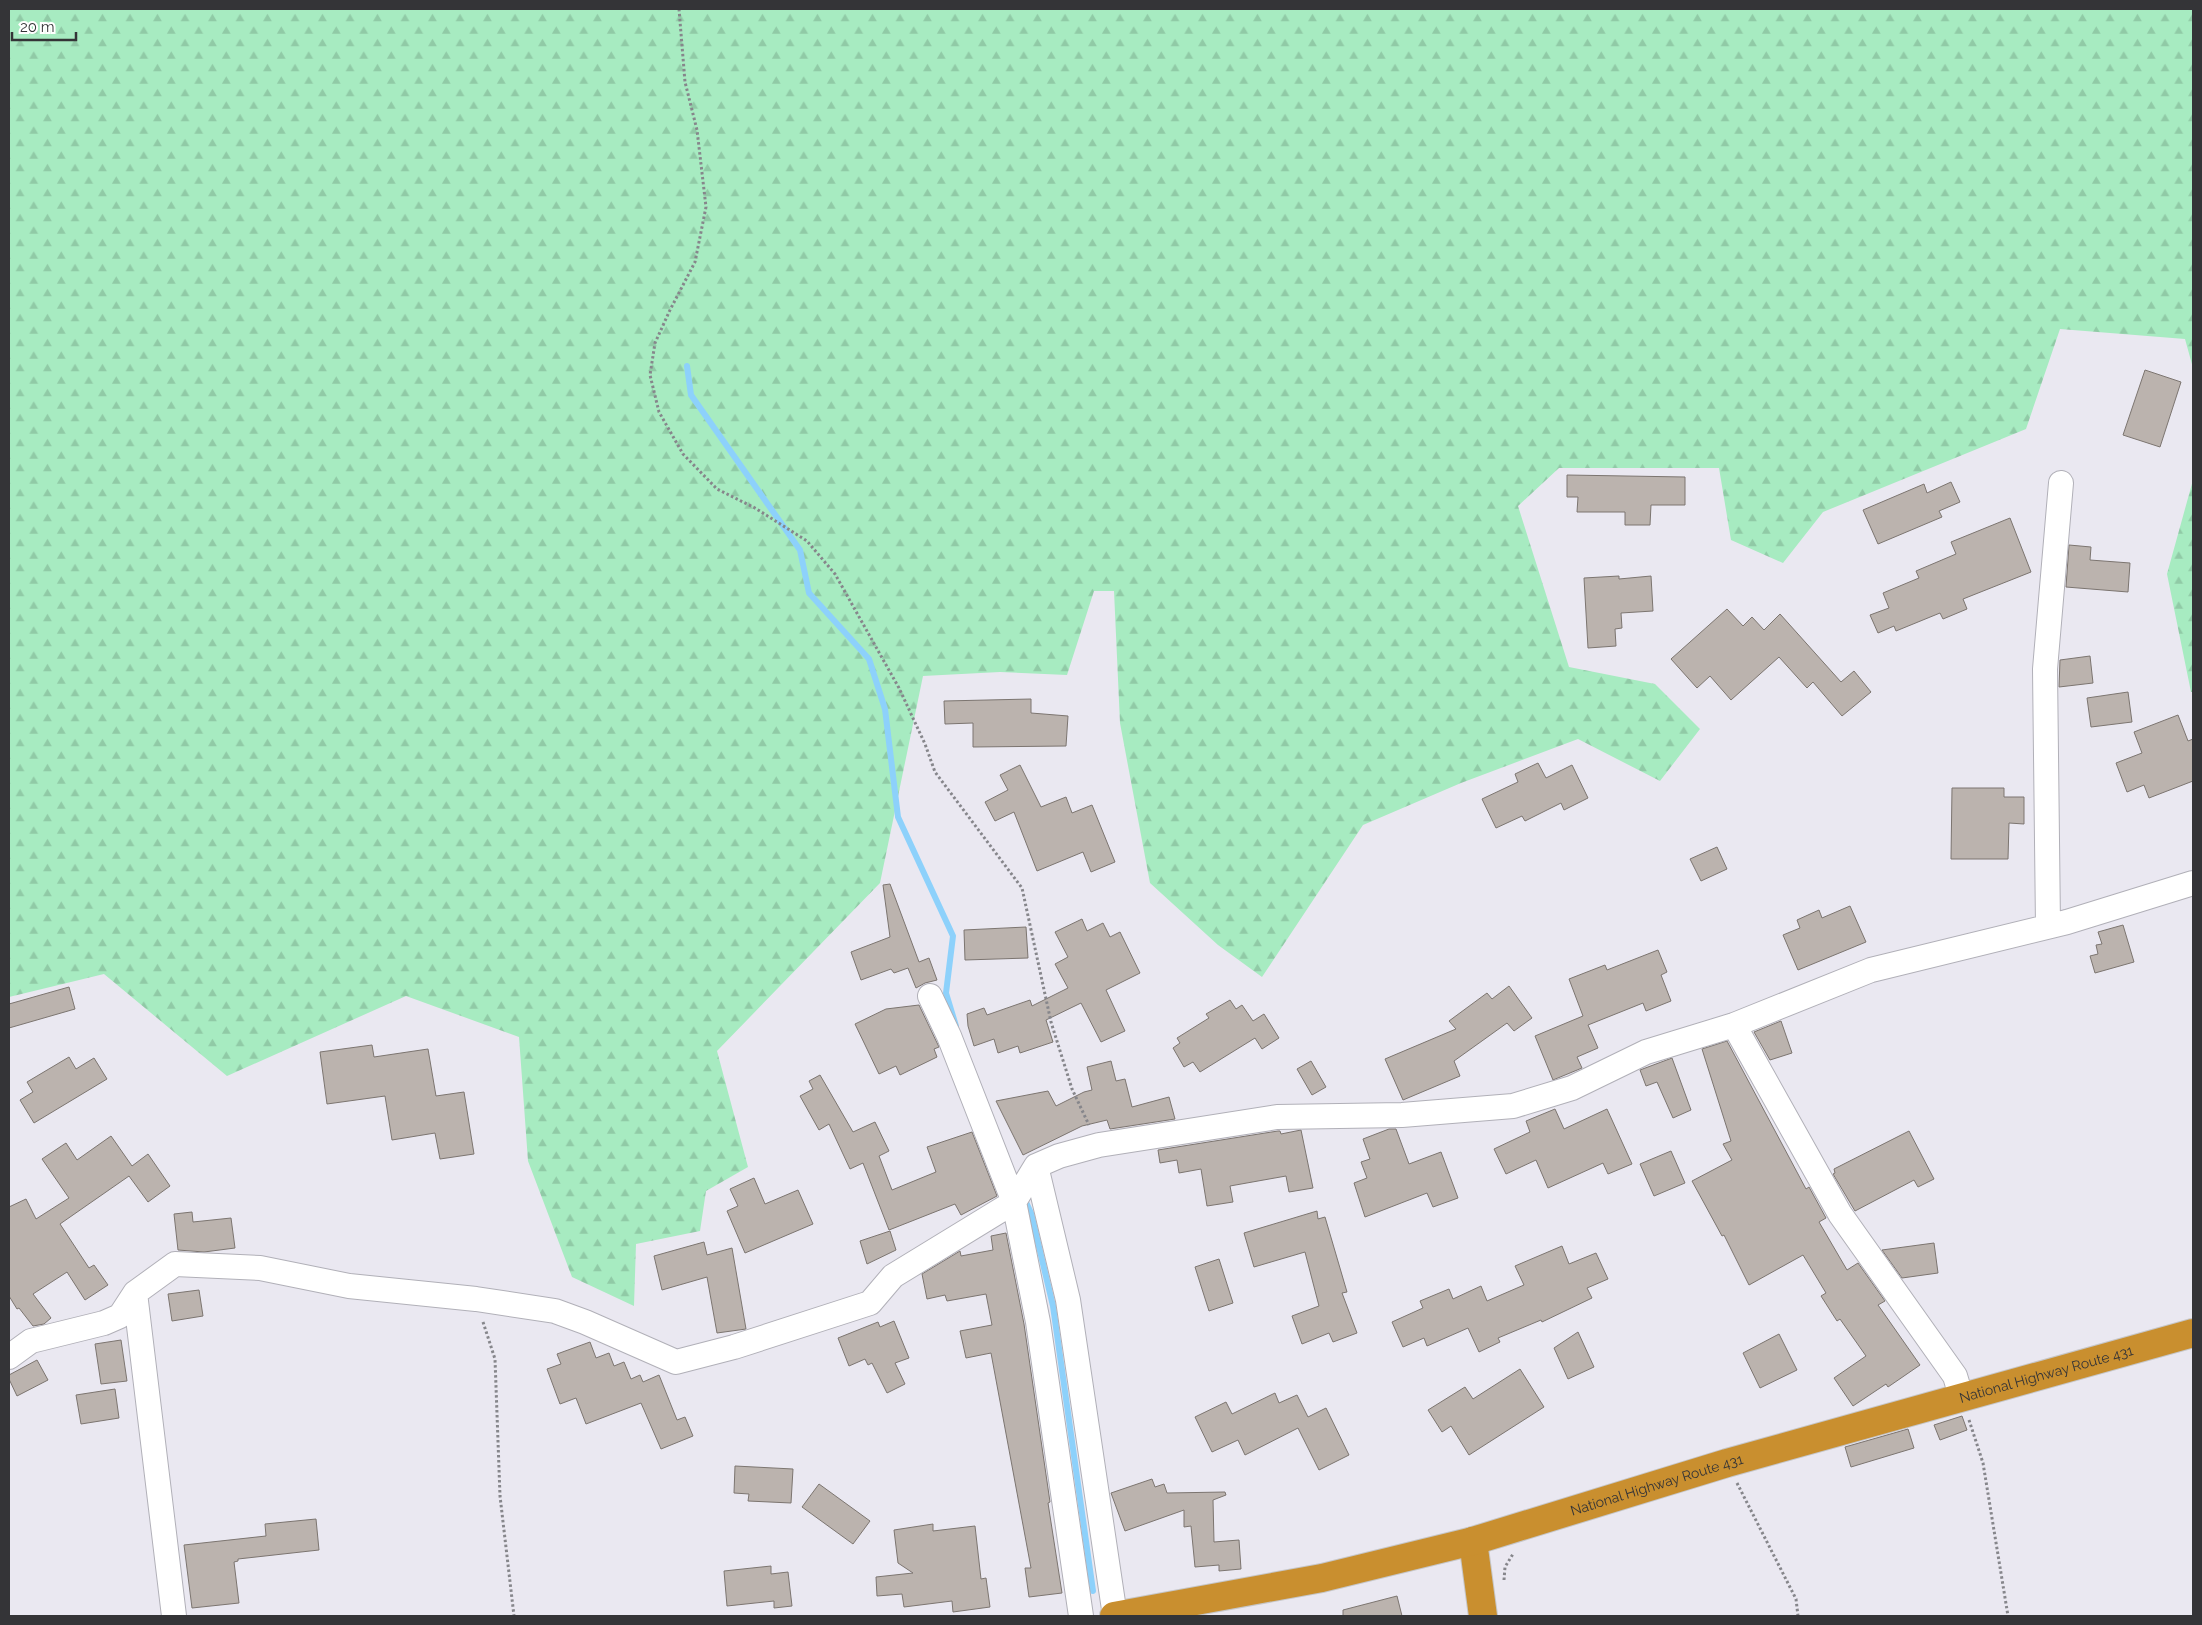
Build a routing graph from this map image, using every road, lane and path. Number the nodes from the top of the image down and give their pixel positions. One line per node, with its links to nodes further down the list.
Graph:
1 (679, 9): 7 (path)
2 (2061, 483): 4 (street)
3 (2193, 883): 4 (street)
4 (2048, 926): 6 (street)
5 (930, 996): 9 (street)
6 (1734, 1025): 7 (street); 14 (street)
7 (1099, 1145): 8 (street)
8 (1036, 1166): 9 (street); 20 (street)
9 (1014, 1202): 11 (street); 19 (street)
10 (135, 1293): 11 (street); 13 (street); 17 (street)
11 (476, 1299): 18 (path)
12 (2193, 1332): 14 (highway, National Highway Route 431)
13 (9, 1357)
14 (1961, 1396): 15 (highway, National Highway Route 431); 23 (path)
15 (1727, 1463): 16 (highway, National Highway Route 431); 22 (path)
16 (1473, 1541): 20 (highway, National Highway Route 431); 21 (highway)
17 (174, 1616)
18 (514, 1616)
19 (1081, 1616)
20 (1114, 1616)
21 (1483, 1616)
22 (1798, 1616)
23 (2008, 1616)

